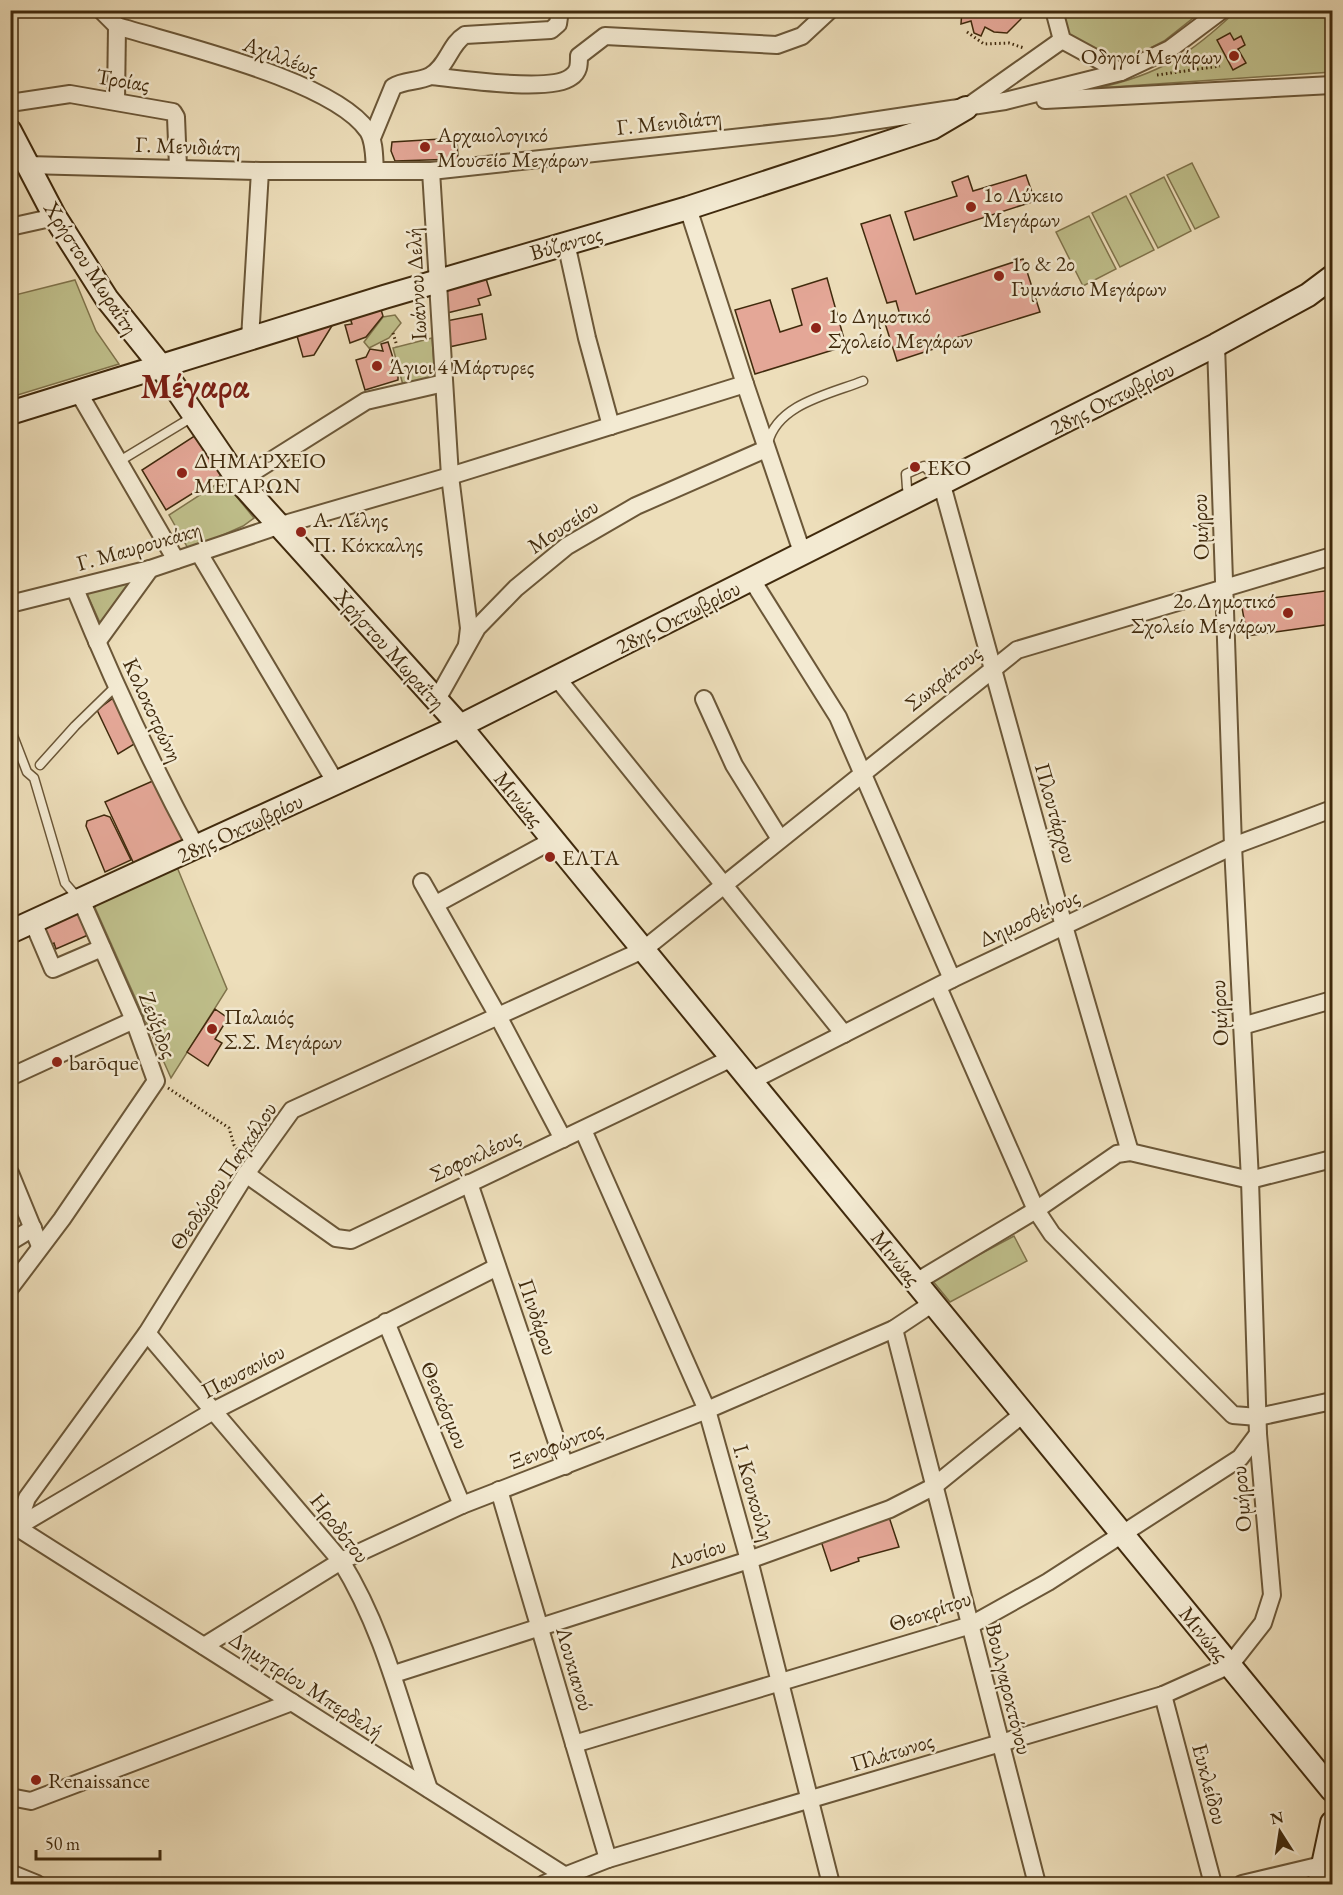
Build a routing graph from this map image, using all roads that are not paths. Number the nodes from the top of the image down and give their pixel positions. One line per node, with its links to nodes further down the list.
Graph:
1 (101, 10): 6 (street, Αχιλλέως)
2 (560, 10): 9 (street)
3 (830, 10): 9 (street)
4 (1054, 10): 7 (street)
5 (1222, 10): 8 (street, Γ. Μενιδιάτη)
6 (117, 26): 11 (street); 16 (street, Αχιλλέως)
7 (1062, 40): 8 (street); 14 (street)
8 (1121, 72): 12 (street, Γ. Μενιδιάτη)
9 (431, 76): 16 (street)
10 (1332, 85): 12 (street)
11 (116, 101): 13 (street, Τροίας); 18 (street, Τροίας)
12 (1005, 101): 14 (street, Γ. Μενιδιάτη)
13 (10, 103)
14 (966, 108): 21 (street, Γ. Μενιδιάτη); 22 (street, Βύζαντος)
15 (10, 131): 17 (street, Χρήστου Μωραΐτη)
16 (372, 138): 20 (street)
17 (19, 164): 18 (street, Γ. Μενιδιάτη); 23 (street, Χρήστου Μωραΐτη)
18 (178, 168): 19 (street, Γ. Μενιδιάτη)
19 (260, 171): 20 (street, Γ. Μενιδιάτη); 28 (street)
20 (375, 171): 21 (street, Γ. Μενιδιάτη)
21 (431, 171): 27 (street, Ιωάννου Δελή)
22 (688, 208): 25 (street, Βύζαντος); 33 (street)
23 (55, 217): 24 (street); 30 (street, Χρήστου Μωραΐτη)
24 (10, 227)
25 (566, 243): 27 (street, Βύζαντος); 37 (street)
26 (1332, 277): 29 (street, 28ης Οκτωβρίου)
27 (439, 280): 28 (street, Βύζαντος); 32 (street, Ιωάννου Δελή)
28 (250, 339): 30 (street, Βύζαντος)
29 (1216, 345): 41 (street, 28ης Οκτωβρίου); 51 (street, Ομήρου)
30 (160, 365): 34 (street, Βύζαντος); 36 (street, Χρήστου Μωραΐτη)
31 (862, 381): 38 (lane)
32 (444, 383): 40 (street, Ιωάννου Δελή); 42 (street)
33 (745, 384): 37 (street, Γ. Μαυρουκάκη); 38 (street)
34 (77, 390): 35 (street, Βύζαντος); 39 (street)
35 (10, 413)
36 (194, 416): 39 (lane); 42 (street, Χρήστου Μωραΐτη)
37 (611, 426): 40 (street, Γ. Μαυρουκάκη)
38 (766, 449): 45 (street); 54 (street, Μουσείου)
39 (118, 463): 47 (street)
40 (450, 476): 43 (street, Γ. Μαυρουκάκη); 54 (street, Ιωάννου Δελή)
41 (937, 480): 45 (street, 28ης Οκτωβρίου); 55 (street, Πλουτάρχου)
42 (239, 481): 43 (street, Χρήστου Μωραΐτη)
43 (279, 526): 44 (street, Γ. Μαυρουκάκη); 59 (street, Χρήστου Μωραΐτη)
44 (199, 553): 47 (street, Γ. Μαυρουκάκη); 64 (street)
45 (803, 555): 49 (street, 28ης Οκτωβρίου)
46 (1332, 556): 51 (street, Σωκράτους)
47 (176, 560): 48 (street, Γ. Μαυρουκάκη)
48 (150, 569): 50 (street, Γ. Μαυρουκάκη); 53 (street)
49 (752, 580): 56 (street, 28ης Οκτωβρίου); 63 (street)
50 (75, 589): 52 (street, Γ. Μαυρουκάκη); 53 (street, Κολοκοτρώνη)
51 (1224, 589): 55 (street, Σωκράτους); 68 (street, Ομήρου)
52 (10, 604)
53 (97, 642): 57 (street, Κολοκοτρώνη)
54 (467, 645): 59 (street, Μουσείου)
55 (992, 667): 63 (street, Σωκράτους); 75 (street, Πλουτάρχου)
56 (557, 678): 60 (street, 28ης Οκτωβρίου); 71 (street)
57 (116, 686): 62 (lane); 69 (street, Κολοκοτρώνη)
58 (704, 699): 66 (street)
59 (436, 701): 60 (street, Χρήστου Μωραΐτη)
60 (460, 726): 64 (street, 28ης Οκτωβρίου); 67 (street, Μινώας)
61 (10, 728): 72 (lane)
62 (40, 765)
63 (864, 772): 66 (street, Σωκράτους); 79 (street)
64 (336, 783): 69 (street, 28ης Οκτωβρίου)
65 (1332, 809): 68 (street, Δημοσθένους)
66 (780, 839): 71 (street, Σωκράτους)
67 (553, 840): 73 (street); 78 (street, Μινώας)
68 (1233, 846): 75 (street, Δημοσθένους); 83 (street, Ομήρου)
69 (196, 847): 72 (street, 28ης Οκτωβρίου)
70 (422, 882): 73 (street)
71 (726, 885): 78 (street, Σωκράτους); 84 (street)
72 (81, 900): 74 (street, 28ης Οκτωβρίου); 77 (street, Ζεύξιδος)
73 (436, 904): 81 (street)
74 (33, 922): 76 (street, 28ης Οκτωβρίου); 77 (street)
75 (1064, 926): 79 (street, Δημοσθένους); 90 (street, Πλουτάρχου)
76 (10, 933)
77 (102, 948): 82 (street, Ζεύξιδος)
78 (643, 950): 81 (street, Θεοδώρου Παγκάλου); 85 (street, Μινώας)
79 (945, 983): 84 (street, Δημοσθένους); 96 (street)
80 (1332, 1000): 83 (street)
81 (498, 1016): 89 (street); 92 (street, Θεοδώρου Παγκάλου)
82 (134, 1020): 86 (street); 99 (street, Ζεύξιδος)
83 (1242, 1026): 94 (street, Ομήρου)
84 (844, 1034): 87 (street, Δημοσθένους)
85 (732, 1058): 87 (street, Μινώας); 88 (street, Σοφοκλέους)
86 (10, 1077)
87 (751, 1081): 101 (street, Μινώας)
88 (583, 1130): 89 (street, Σοφοκλέους); 109 (street, Ι. Κουκούλη)
89 (563, 1140): 95 (street, Σοφοκλέους)
90 (1130, 1152): 94 (street); 96 (street)
91 (1332, 1159): 94 (street)
92 (249, 1171): 95 (street, Σοφοκλέους); 106 (street, Θεοδώρου Παγκάλου)
93 (10, 1173): 97 (street)
94 (1250, 1180): 111 (street, Ομήρου)
95 (469, 1183): 100 (street, Πινδάρου)
96 (1036, 1210): 101 (street); 111 (street)
97 (33, 1228): 98 (street); 99 (street)
98 (10, 1242)
99 (40, 1246): 102 (street, Ζεύξιδος)
100 (497, 1267): 104 (street, Παυσανίου); 113 (street, Πινδάρου)
101 (916, 1282): 103 (street, Μινώας)
102 (10, 1288)
103 (933, 1303): 105 (street, Ξενοφώντος); 110 (street, Μινώας)
104 (386, 1322): 108 (street, Παυσανίου); 116 (street, Θεοκόσμου)
105 (894, 1329): 109 (street, Ξενοφώντος); 114 (street, Βουλγαροκτόνου)
106 (147, 1333): 108 (street, Ηροδότου); 117 (street, Θεοδώρου Παγκάλου)
107 (1332, 1401): 111 (street)
108 (215, 1410): 117 (street, Παυσανίου); 120 (street, Ηροδότου)
109 (707, 1410): 113 (street, Ξενοφώντος); 119 (street, Ι. Κουκούλη)
110 (1023, 1414): 114 (street, Λυσίου); 118 (street, Μινώας)
111 (1258, 1417): 112 (street, Ομήρου)
112 (1258, 1434): 118 (street, Θεοκρίτου); 124 (street, Ομήρου)
113 (565, 1466): 115 (street, Ξενοφώντος)
114 (933, 1487): 119 (street, Λυσίου); 121 (street, Βουλγαροκτόνου)
115 (499, 1490): 116 (street, Ξενοφώντος); 122 (street, Λουκιανού)
116 (462, 1505): 120 (street, Ξενοφώντος)
117 (14, 1525): 123 (street, Δημητρίου Μπερδελή)
118 (1122, 1534): 121 (street, Θεοκρίτου); 124 (street, Μινώας)
119 (749, 1560): 122 (street, Λυσίου); 126 (street, Ι. Κουκούλη)
120 (341, 1561): 123 (street, Ξενοφώντος); 125 (street, Ηροδότου)
121 (971, 1625): 126 (street, Θεοκρίτου); 129 (street, Βουλγαροκτόνου)
122 (540, 1626): 125 (street, Λυσίου); 130 (street, Λουκιανού)
123 (204, 1646): 128 (street, Δημητρίου Μπερδελή)
124 (1230, 1665): 127 (street, Πλάτωνος); 132 (street, Μινώας)
125 (394, 1674): 131 (street, Ηροδότου)
126 (778, 1681): 130 (street, Θεοκρίτου); 134 (street, Ι. Κουκούλη)
127 (1163, 1695): 129 (street, Πλάτωνος); 144 (street, Ευκλείδου)
128 (292, 1702): 131 (street, Δημητρίου Μπερδελή); 133 (street)
129 (999, 1743): 134 (street, Πλάτωνος); 143 (street, Βουλγαροκτόνου)
130 (573, 1744): 136 (street, Λουκιανού)
131 (429, 1789): 139 (street, Δημητρίου Μπερδελή)
132 (1332, 1790)
133 (10, 1797)
134 (809, 1800): 136 (street, Πλάτωνος); 142 (street, Ι. Κουκούλη)
135 (1332, 1823): 137 (street)
136 (608, 1859): 139 (street, Πλάτωνος)
137 (1325, 1869): 145 (street)
138 (10, 1873): 140 (street)
139 (572, 1880): 141 (street, Πλάτωνος)
140 (37, 1884)
141 (544, 1884)
142 (831, 1884)
143 (1037, 1884)
144 (1213, 1884)
145 (1242, 1884)

